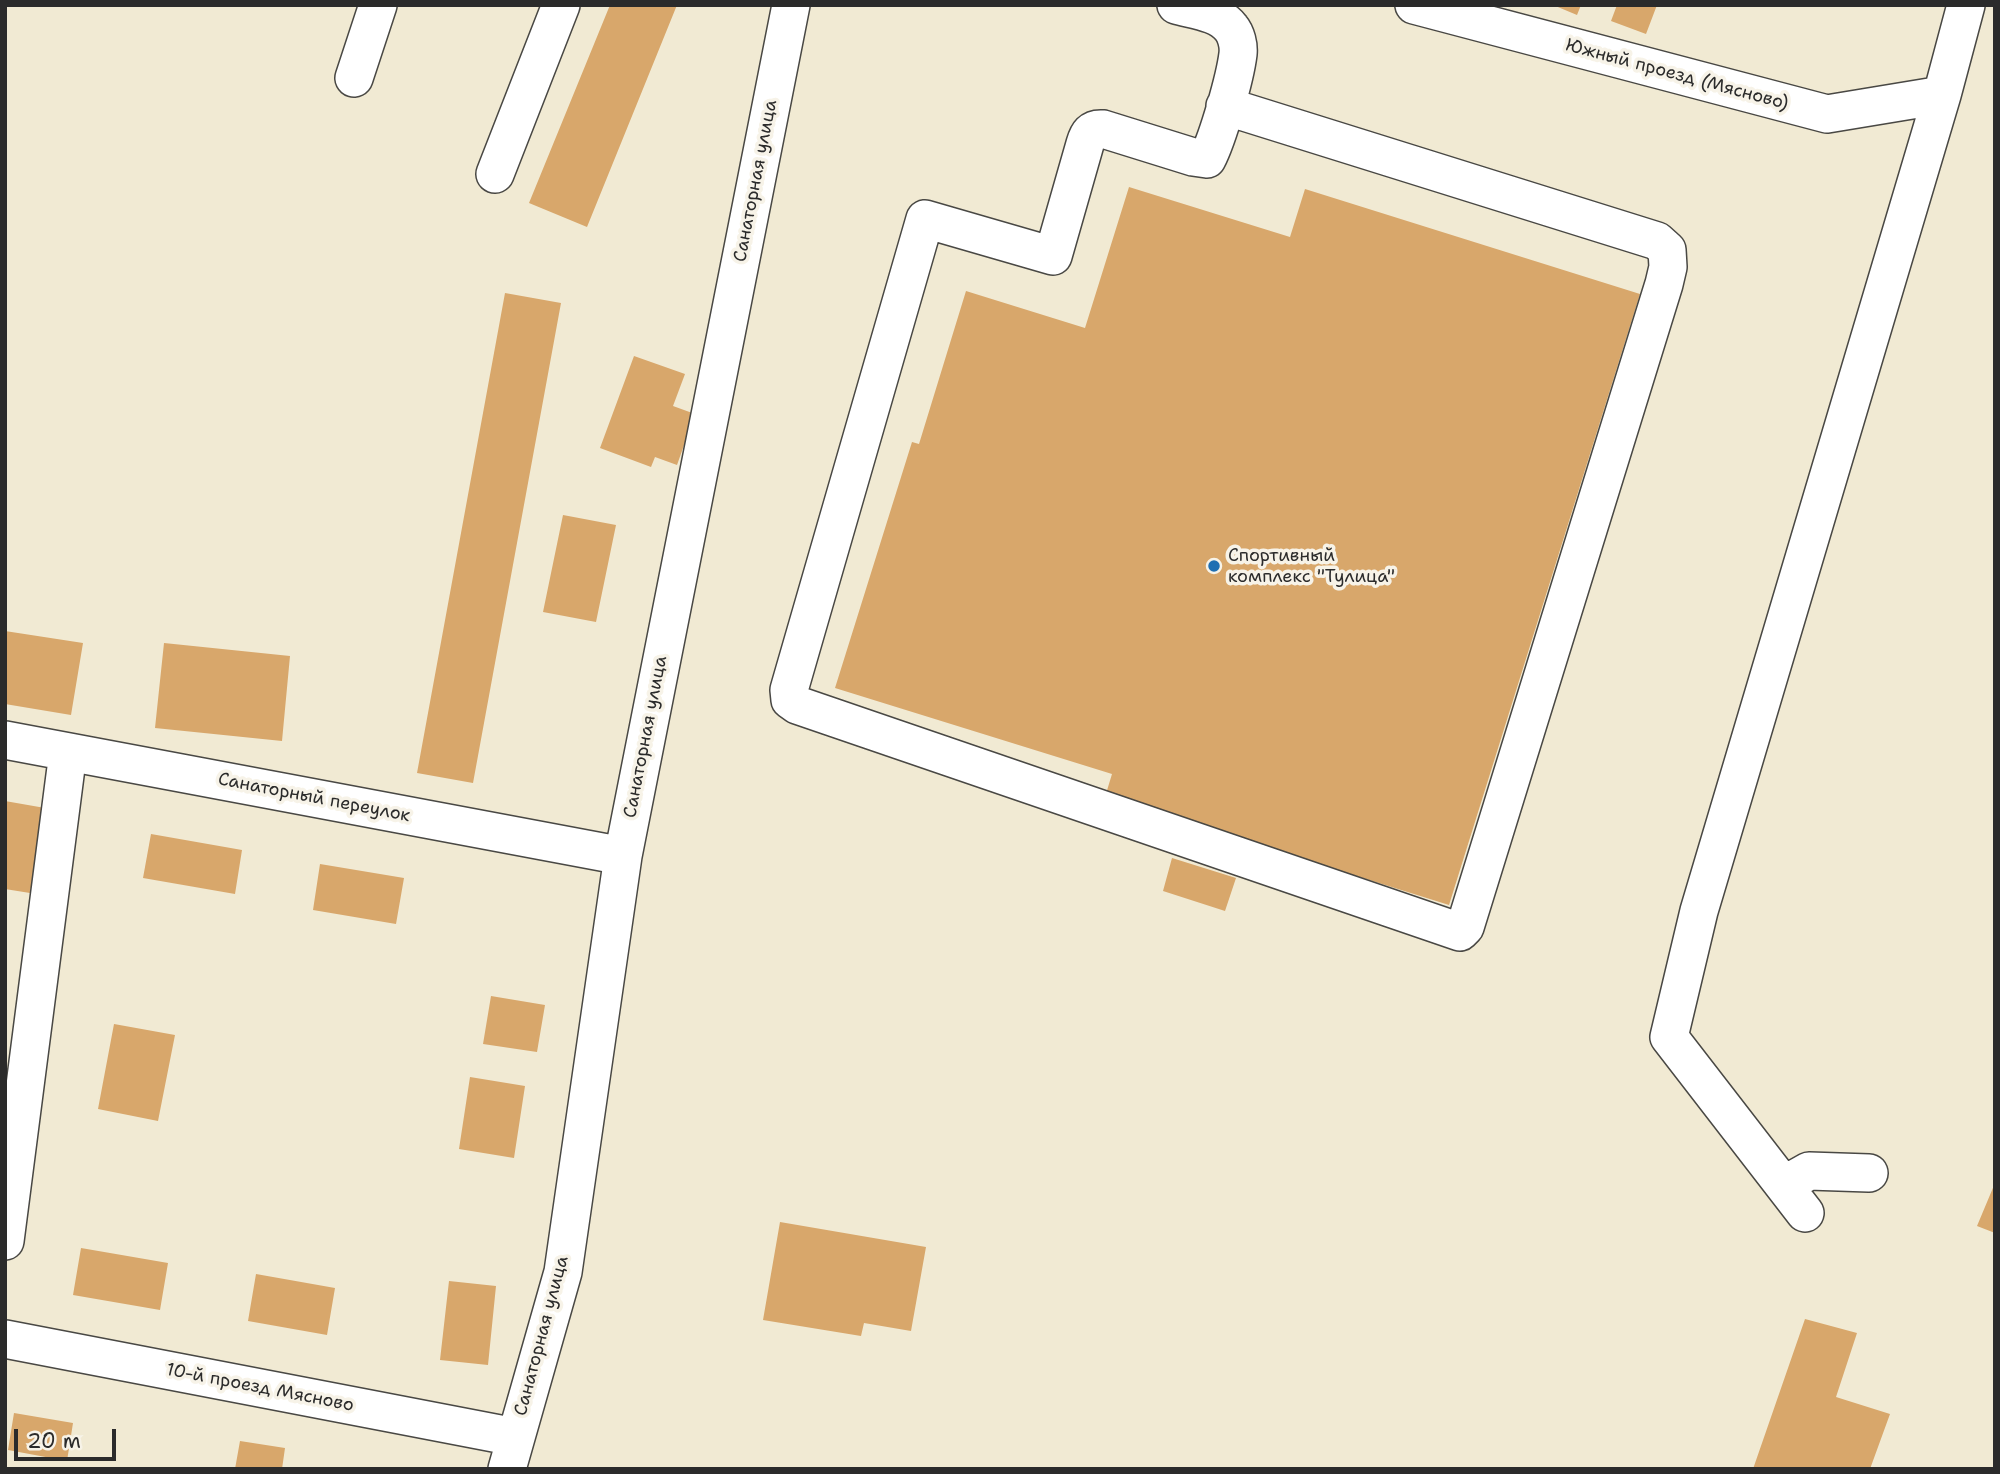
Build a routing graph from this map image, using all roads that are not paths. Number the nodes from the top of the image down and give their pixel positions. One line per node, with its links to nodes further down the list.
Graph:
1 (378, 5): 7 (street)
2 (561, 5): 10 (street)
3 (791, 5): 13 (street, Санаторная улица)
4 (1176, 5): 9 (street)
5 (1414, 5): 8 (street, Южный проезд (Мясново))
6 (1966, 5): 8 (street)
7 (354, 78)
8 (1942, 95): 14 (street)
9 (1225, 106): 9 (street)
10 (495, 174)
11 (5, 740): 12 (street, Санаторный переулок)
12 (68, 752): 13 (street, Санаторный переулок); 15 (street)
13 (622, 856): 17 (street, Санаторная улица)
14 (1869, 1173)
15 (5, 1241)
16 (5, 1339): 17 (street, 10-й проезд Мясново)
17 (511, 1453)

